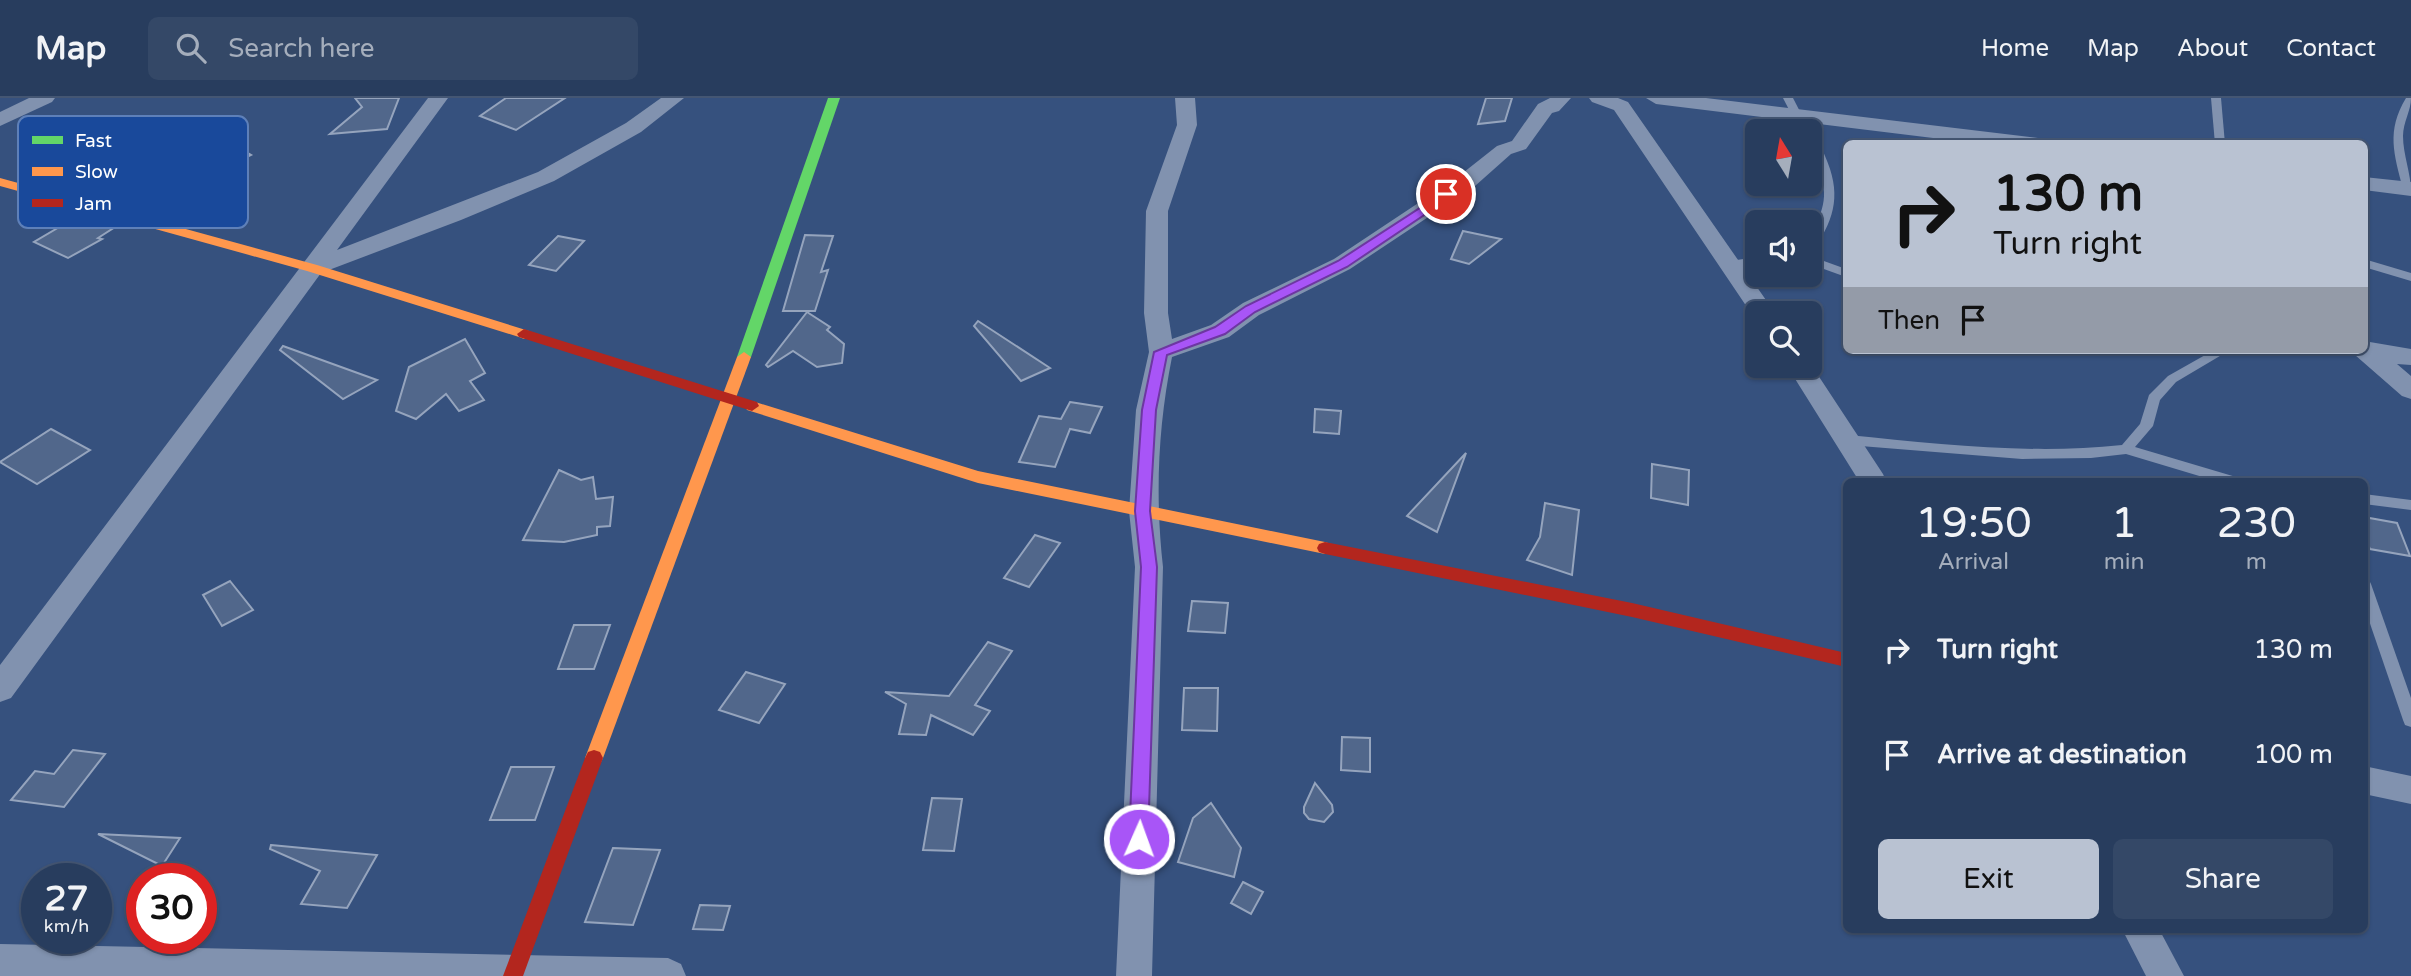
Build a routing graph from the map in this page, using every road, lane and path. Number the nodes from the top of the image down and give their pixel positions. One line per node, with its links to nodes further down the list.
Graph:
1 (45, 98): 12 (street)
2 (438, 98): 26 (street)
3 (674, 98): 26 (street)
4 (834, 98): 37 (street)
5 (1185, 98): 31 (street)
6 (1561, 98): 31 (street)
7 (1599, 98): 25 (street)
8 (1656, 98): 11 (street)
9 (2216, 98): 14 (lane)
10 (2411, 98): 19 (lane)
11 (1791, 106): 13 (street)
12 (0, 120)
13 (2012, 140)
14 (2220, 140)
15 (1822, 155): 20 (lane)
16 (0, 182): 18 (street)
17 (2368, 184): 19 (street)
18 (18, 187)
19 (2409, 189)
20 (1822, 226)
21 (167, 228): 26 (street)
22 (1745, 263): 25 (lane)
23 (1822, 264): 27 (lane)
24 (2368, 264): 28 (lane)
25 (1730, 265): 29 (street)
26 (312, 268): 37 (street); 47 (street)
27 (1843, 272)
28 (2411, 277)
29 (1755, 301)
30 (2368, 351): 34 (street)
31 (1161, 352): 44 (street)
32 (2217, 354): 39 (lane)
33 (2368, 354): 36 (street)
34 (2411, 357)
35 (1807, 378): 38 (street)
36 (2411, 390)
37 (729, 399): 44 (street); 53 (street)
38 (1848, 440): 39 (lane); 40 (street)
39 (2126, 449): 41 (lane)
40 (1871, 478)
41 (2221, 478)
42 (2368, 500): 43 (lane)
43 (2411, 505)
44 (1143, 511): 46 (street); 55 (street)
45 (2368, 596): 48 (lane)
46 (1843, 659)
47 (0, 689)
48 (2411, 720)
49 (2368, 781): 50 (street)
50 (2411, 790)
51 (2141, 933): 56 (street)
52 (0, 961): 53 (street)
53 (513, 974): 54 (street)
54 (668, 976)
55 (1134, 976)
56 (2166, 976)

